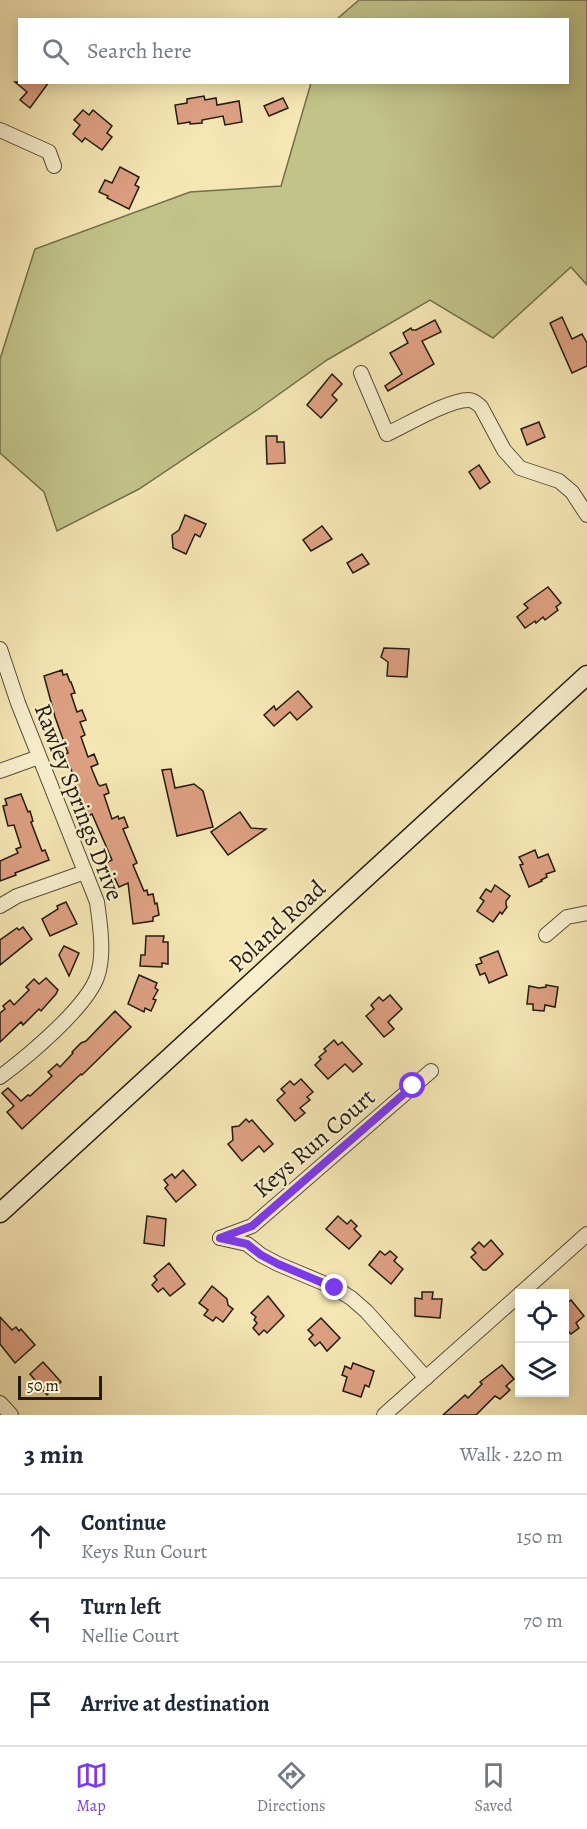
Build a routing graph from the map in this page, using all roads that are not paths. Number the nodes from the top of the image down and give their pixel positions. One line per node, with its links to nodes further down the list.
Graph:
1 (0, 130): 2 (street)
2 (54, 166)
3 (361, 373): 4 (street)
4 (587, 515)
5 (0, 649): 7 (street, Rawley Springs Drive)
6 (585, 681): 15 (street, Poland Road)
7 (39, 757): 8 (street); 9 (street, Rawley Springs Drive)
8 (0, 771)
9 (85, 872): 10 (street); 14 (street, Rawley Springs Drive)
10 (0, 906)
11 (587, 913): 12 (street)
12 (546, 935)
13 (431, 1071): 19 (street, Keys Run Court)
14 (0, 1077)
15 (0, 1213)
16 (587, 1234): 17 (street)
17 (526, 1289)
18 (515, 1298): 19 (street)
19 (426, 1378): 22 (street)
20 (0, 1402): 21 (street)
21 (11, 1415)
22 (384, 1415)

